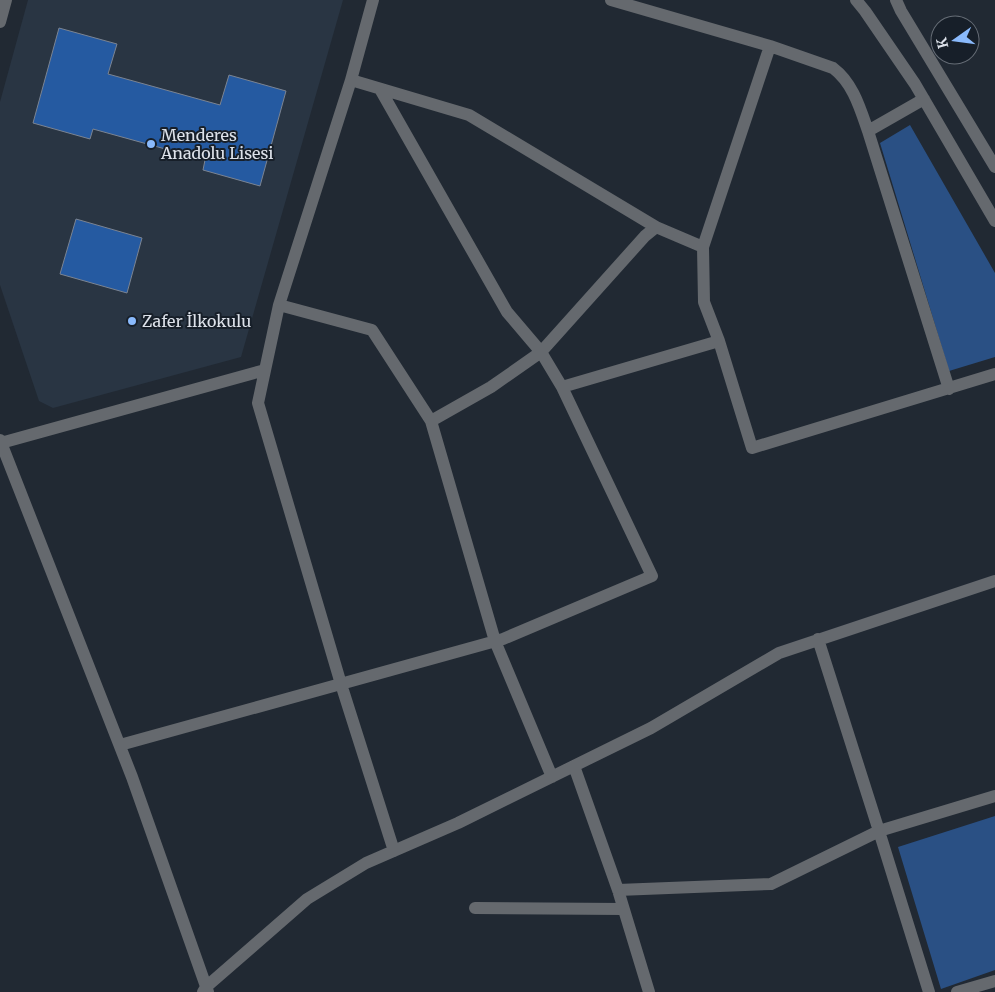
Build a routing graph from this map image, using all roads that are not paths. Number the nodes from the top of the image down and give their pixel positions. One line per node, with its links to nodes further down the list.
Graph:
1 (6, 0): 6 (street)
2 (373, 0): 8 (street)
3 (611, 0): 7 (street)
4 (856, 0): 10 (street)
5 (896, 0): 12 (street)
6 (0, 22)
7 (770, 46): 11 (street); 15 (street)
8 (351, 80): 9 (street); 16 (street)
9 (380, 89): 14 (street); 18 (street)
10 (924, 99): 11 (street); 13 (street)
11 (868, 131): 22 (street)
12 (995, 167)
13 (995, 221)
14 (656, 228): 15 (street); 18 (street)
15 (702, 247): 17 (street)
16 (279, 305): 19 (street); 23 (street)
17 (719, 341): 21 (street); 22 (street)
18 (541, 352): 21 (street); 23 (street)
19 (265, 370): 24 (street); 28 (street)
20 (995, 374): 22 (street)
21 (562, 387): 27 (street)
22 (949, 389)
23 (432, 421): 27 (street)
24 (1, 442): 29 (street)
25 (995, 581): 26 (street)
26 (818, 639): 30 (street); 33 (street)
27 (495, 641): 28 (street); 31 (street)
28 (341, 684): 29 (street); 34 (street)
29 (120, 745): 39 (street)
30 (574, 766): 31 (street); 35 (street)
31 (552, 777): 34 (street)
32 (995, 796): 33 (street)
33 (879, 831): 35 (street); 41 (street)
34 (394, 851): 39 (street)
35 (618, 890): 37 (street)
36 (475, 908): 37 (street)
37 (623, 908): 40 (street)
38 (995, 981): 42 (street)
39 (206, 990)
40 (649, 992)
41 (928, 992)
42 (957, 992)

